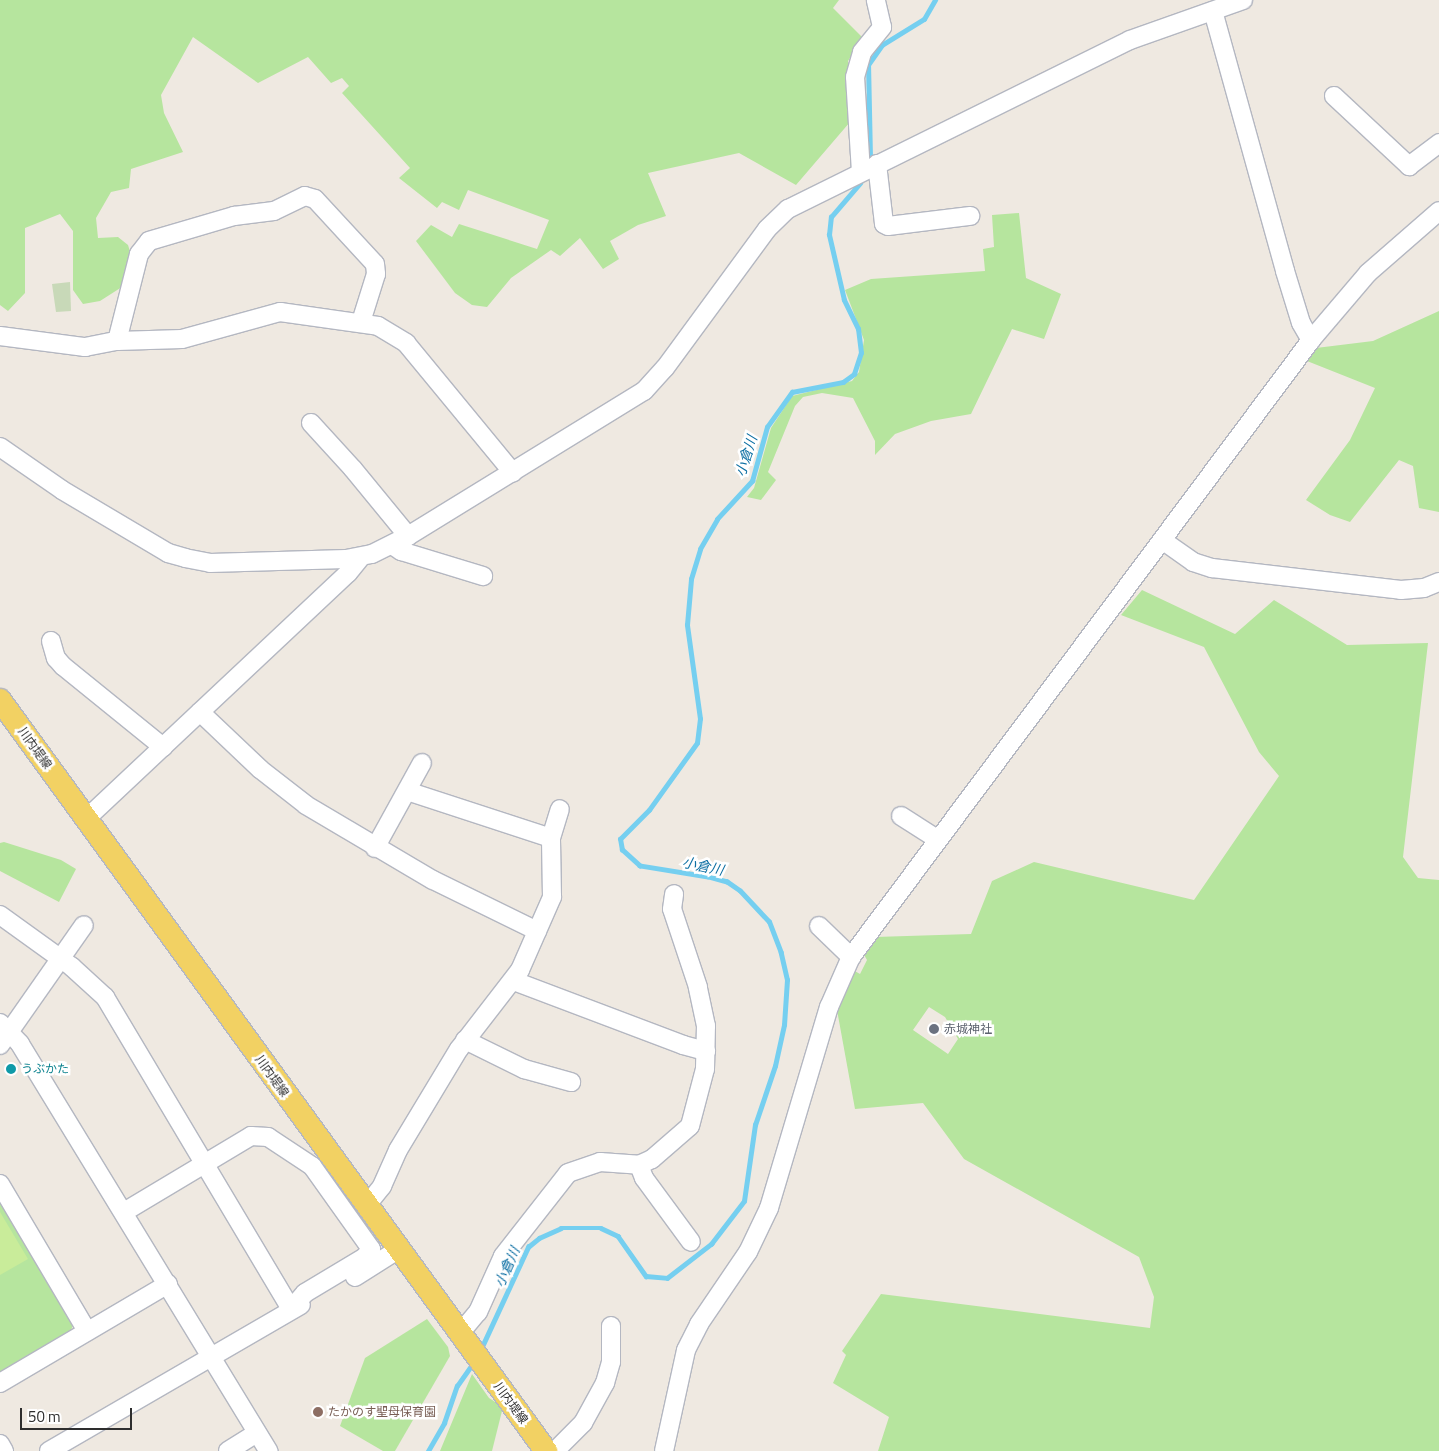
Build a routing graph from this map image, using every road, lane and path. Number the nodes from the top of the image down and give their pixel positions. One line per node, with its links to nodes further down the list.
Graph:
1 (876, 0): 6 (street)
2 (1243, 0): 3 (street)
3 (1213, 11): 6 (street); 11 (street)
4 (1334, 96): 5 (street)
5 (1439, 143)
6 (869, 168): 8 (street); 15 (street)
7 (1439, 211): 11 (street)
8 (970, 216)
9 (361, 322): 12 (street); 12 (street); 15 (street)
10 (0, 336): 12 (street)
11 (1312, 340): 17 (street)
12 (117, 341)
13 (311, 424): 16 (street)
14 (0, 447): 19 (street)
15 (513, 473): 16 (street)
16 (408, 536): 18 (street)
17 (1162, 540): 21 (street); 32 (street)
18 (392, 545): 19 (street); 20 (street)
19 (360, 558): 24 (street)
20 (483, 576)
21 (1439, 582)
22 (51, 641): 25 (street)
23 (0, 700): 30 (main road, 川内堤線)
24 (200, 712): 25 (street); 33 (street)
25 (163, 747): 30 (street)
26 (422, 763): 27 (street)
27 (407, 791): 31 (street); 33 (street)
28 (560, 809): 31 (street)
29 (901, 816): 32 (street)
30 (86, 819): 49 (main road, 川内堤線)
31 (551, 838): 38 (street)
32 (936, 839): 40 (street)
33 (375, 848): 38 (street)
34 (674, 894): 44 (street)
35 (0, 915): 39 (street)
36 (84, 925): 39 (street)
37 (819, 926): 40 (street)
38 (537, 931): 41 (street)
39 (61, 958): 42 (street); 46 (street)
40 (851, 958): 68 (street)
41 (514, 981): 43 (street); 44 (street)
42 (3, 1033): 50 (street)
43 (465, 1040): 45 (street); 49 (street)
44 (706, 1051): 47 (street)
45 (571, 1082)
46 (204, 1163): 50 (street); 54 (street); 54 (street)
47 (639, 1165): 51 (street); 57 (street)
48 (1, 1186): 56 (street)
49 (366, 1206): 52 (main road, 川内堤線)
50 (124, 1212): 53 (street)
51 (691, 1242)
52 (399, 1249): 54 (street); 57 (main road, 川内堤線)
53 (168, 1284): 56 (street); 58 (street)
54 (291, 1309): 58 (street)
55 (611, 1326): 67 (street)
56 (87, 1331): 59 (street)
57 (472, 1348): 66 (main road, 川内堤線)
58 (211, 1355): 60 (street); 63 (street)
59 (0, 1383)
60 (257, 1433): 64 (street); 65 (street)
61 (0, 1444): 62 (street)
62 (4, 1451)
63 (49, 1451)
64 (228, 1451)
65 (268, 1451)
66 (546, 1451)
67 (555, 1451)
68 (664, 1451)

